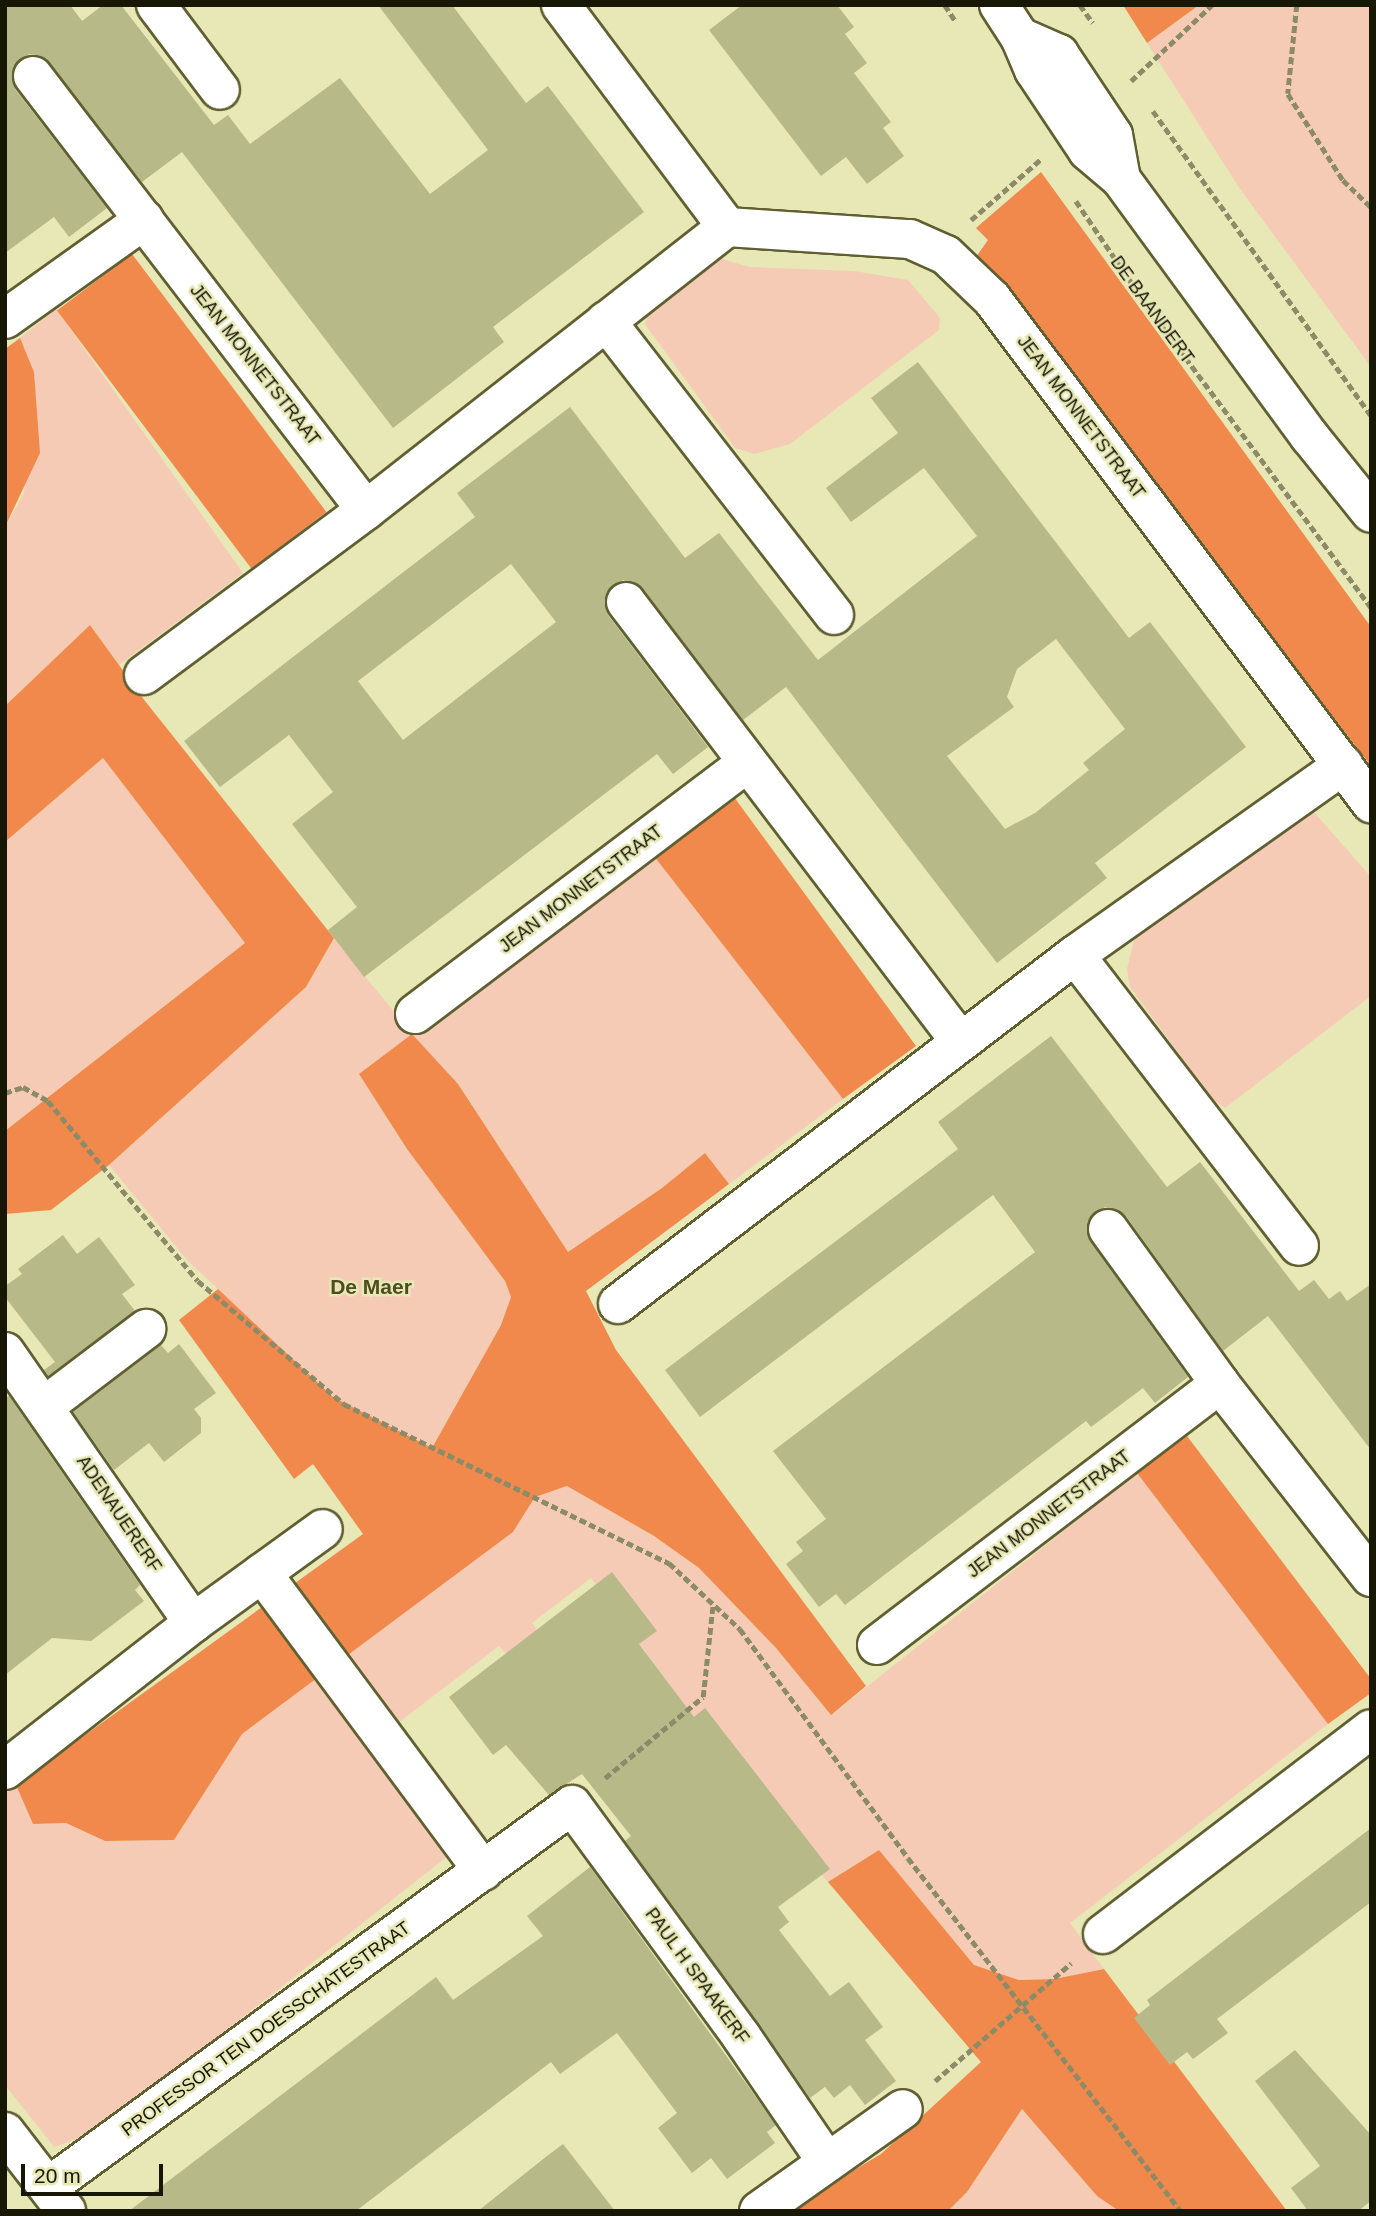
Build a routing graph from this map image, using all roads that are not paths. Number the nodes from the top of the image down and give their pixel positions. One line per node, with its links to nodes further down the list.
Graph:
1 (156, 5): 5 (street)
2 (561, 5): 7 (street)
3 (999, 5): 11 (street)
4 (33, 76): 6 (street, JEAN MONNETSTRAAT)
5 (220, 90)
6 (144, 220): 8 (street); 10 (street, JEAN MONNETSTRAAT)
7 (727, 227): 9 (street); 16 (street, JEAN MONNETSTRAAT)
8 (5, 319)
9 (606, 321): 10 (street); 13 (street)
10 (366, 510): 14 (street)
11 (1371, 513)
12 (626, 602): 15 (street)
13 (834, 615)
14 (144, 675)
15 (747, 762): 19 (street, JEAN MONNETSTRAAT); 20 (street)
16 (1343, 765): 17 (street, JEAN MONNETSTRAAT); 18 (street)
17 (1371, 803)
18 (1075, 955): 20 (street); 22 (street)
19 (415, 1014)
20 (960, 1041): 23 (street)
21 (1108, 1229): 26 (street)
22 (1299, 1246)
23 (618, 1304)
24 (146, 1329): 27 (street)
25 (5, 1352): 27 (street, ADENAUERERF)
26 (1220, 1384): 30 (street); 32 (street, JEAN MONNETSTRAAT)
27 (46, 1405): 31 (street, ADENAUERERF)
28 (323, 1530): 29 (street)
29 (262, 1573): 31 (street); 36 (street)
30 (1371, 1577)
31 (192, 1623): 34 (street)
32 (877, 1645)
33 (1371, 1729): 37 (street)
34 (5, 1770)
35 (566, 1810): 36 (street, PROFESSOR TEN DOESSCHATESTRAAT); 40 (street, PAUL H SPAAKERF)
36 (483, 1871): 41 (street, PROFESSOR TEN DOESSCHATESTRAAT)
37 (1103, 1934)
38 (903, 2109): 40 (street)
39 (5, 2132): 41 (street, PROFESSOR TEN DOESSCHATESTRAAT)
40 (827, 2162): 42 (street)
41 (57, 2199)
42 (759, 2211)

